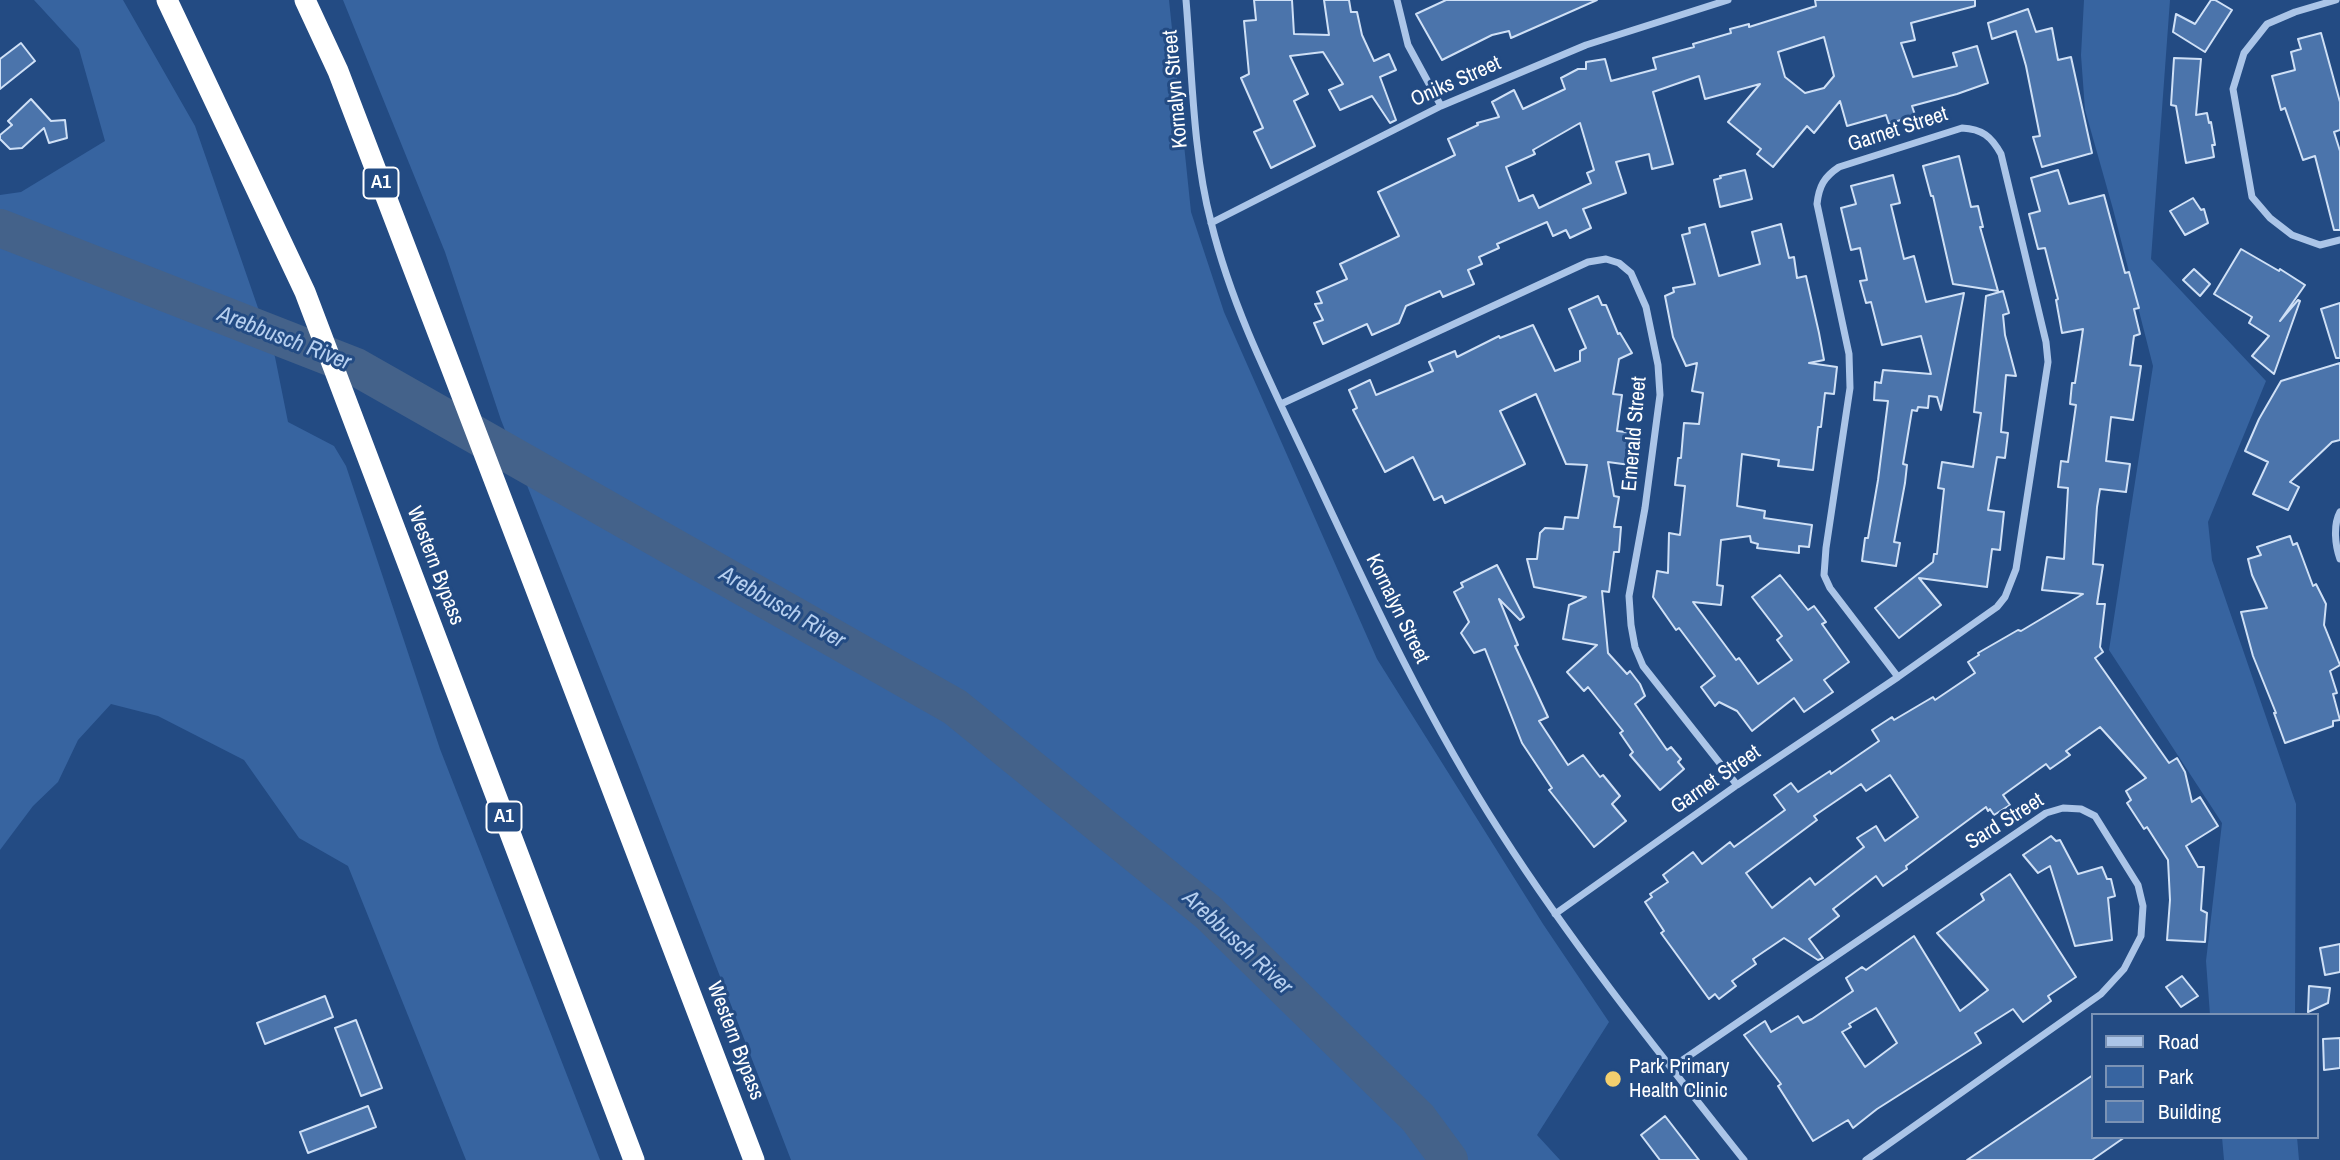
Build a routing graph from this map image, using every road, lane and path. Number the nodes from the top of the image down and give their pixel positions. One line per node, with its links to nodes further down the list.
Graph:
1 (155, 0): 9 (highway)
2 (167, 0): 9 (highway, Western Bypass / A1)
3 (304, 0): 20 (highway, Western Bypass / A1)
4 (1186, 0): 10 (street, Kornalyn Street)
5 (1397, 0): 8 (street)
6 (1728, 0): 8 (street, Oniks Street)
7 (2336, 0): 11 (street)
8 (1441, 106): 10 (street, Oniks Street)
9 (229, 132): 19 (highway, Western Bypass / A1)
10 (1211, 223): 12 (street, Kornalyn Street)
11 (2340, 240)
12 (1281, 404): 16 (street, Emerald Street); 17 (street, Kornalyn Street)
13 (2340, 512): 14 (street)
14 (2340, 559)
15 (1898, 677): 15 (street, Garnet Street); 16 (street, Garnet Street)
16 (1737, 785): 17 (street, Garnet Street)
17 (1555, 914): 18 (street, Kornalyn Street)
18 (1671, 1068): 21 (street, Kornalyn Street); 22 (street, Sard Street)
19 (634, 1160)
20 (754, 1160)
21 (1744, 1160)
22 (1866, 1160)

